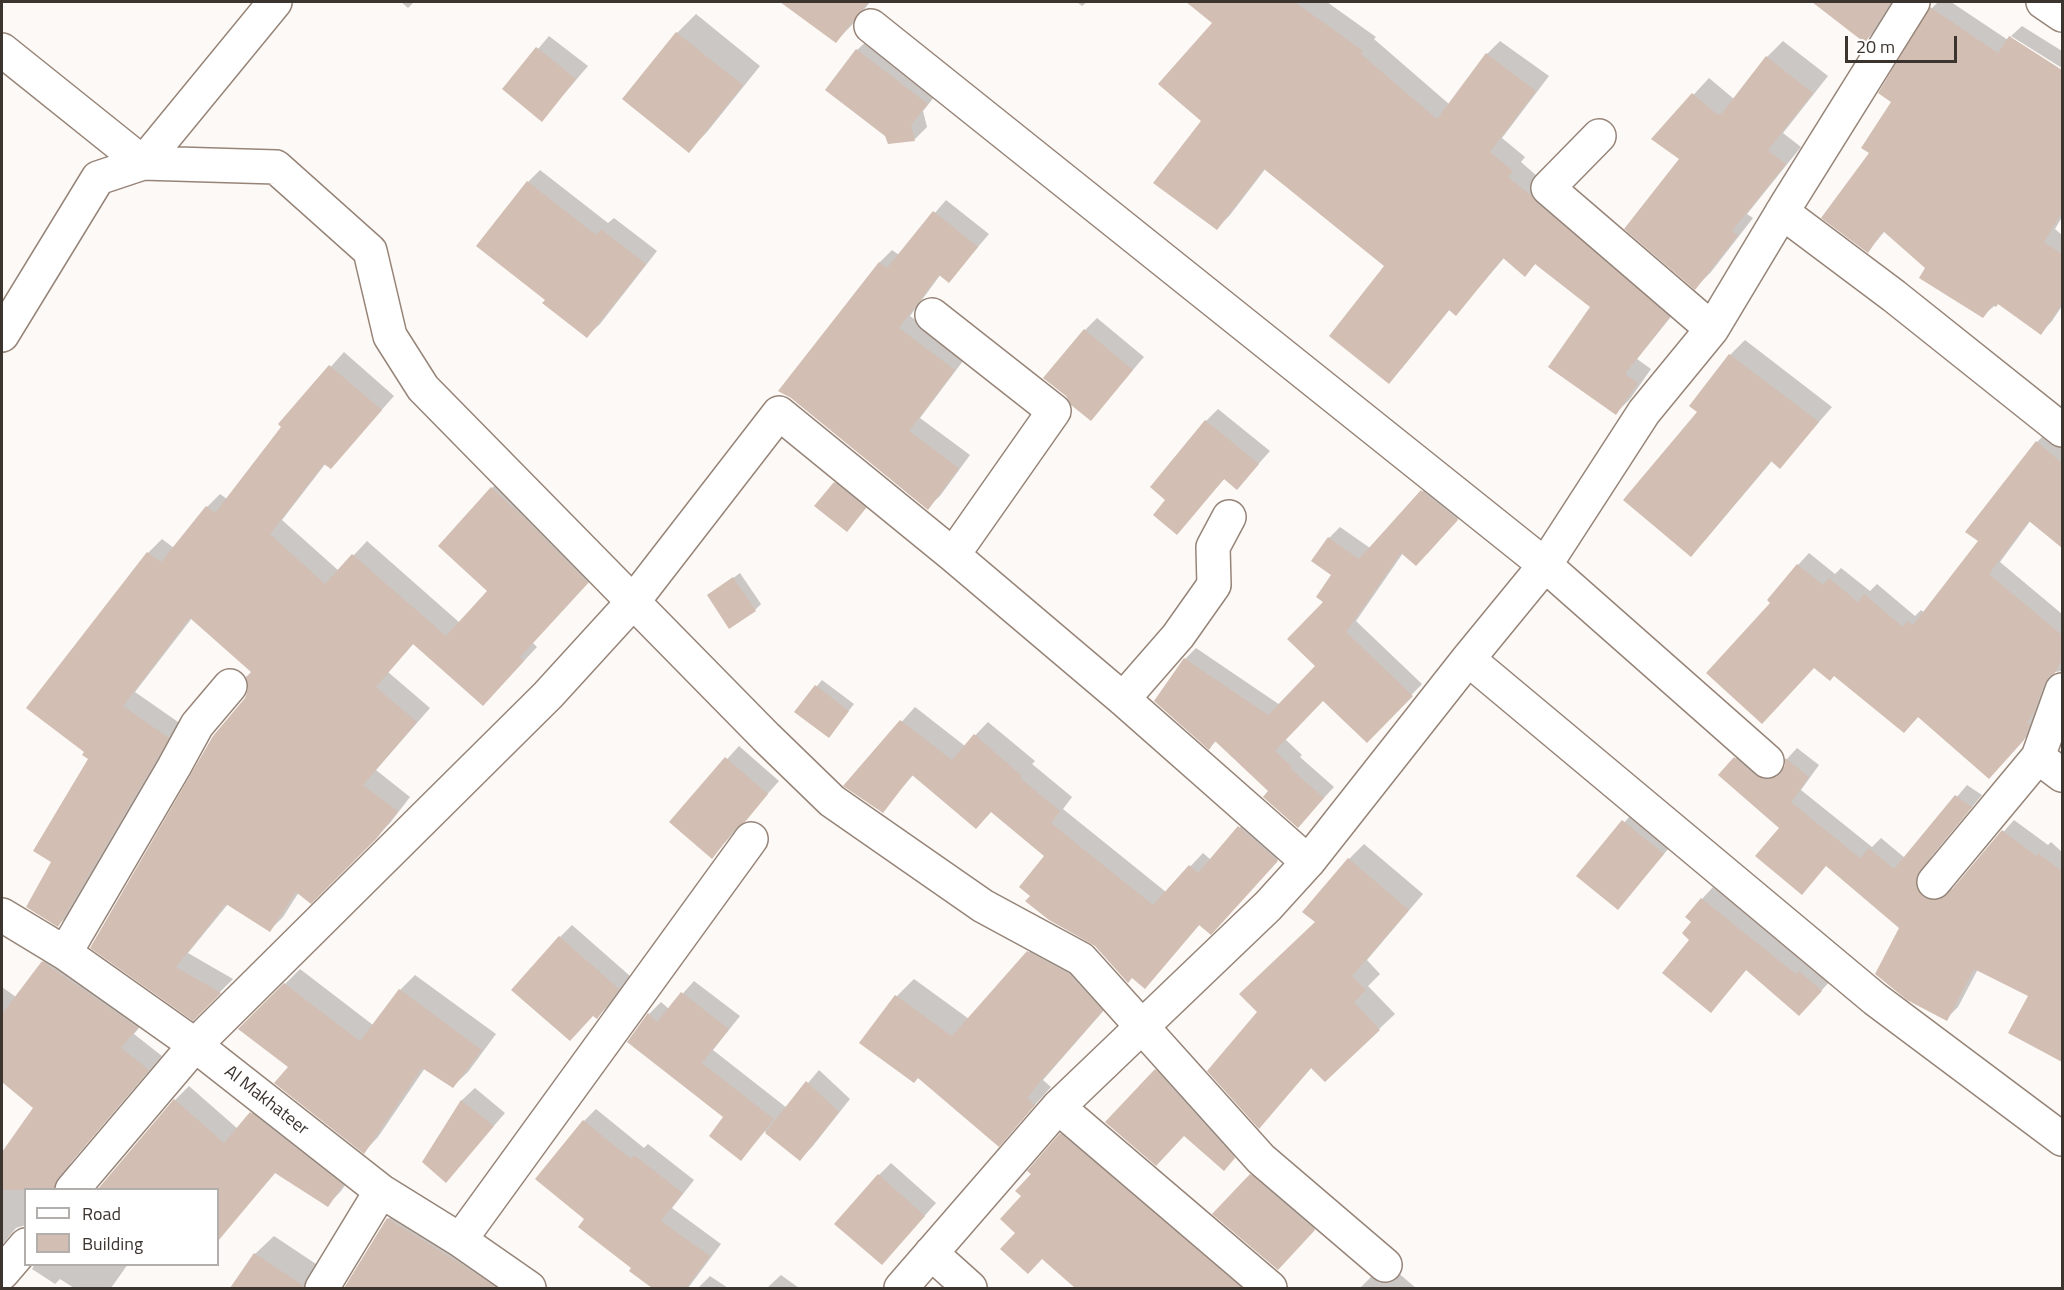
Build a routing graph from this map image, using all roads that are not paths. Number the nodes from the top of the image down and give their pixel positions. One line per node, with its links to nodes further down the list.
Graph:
1 (274, 2): 8 (street)
2 (1913, 2): 9 (street)
3 (2043, 2): 4 (street)
4 (2062, 15)
5 (871, 26): 16 (street)
6 (2, 50): 8 (street)
7 (1599, 136): 11 (street)
8 (143, 163): 12 (street); 17 (street)
9 (1782, 212): 11 (street); 13 (street)
10 (932, 315): 15 (street)
11 (1712, 330): 16 (street)
12 (2, 335)
13 (2062, 430)
14 (1229, 517): 21 (street)
15 (952, 555): 17 (street); 21 (street)
16 (1545, 565): 18 (street); 22 (street)
17 (633, 603): 29 (street); 30 (street)
18 (1468, 658): 25 (street); 32 (street)
19 (230, 686): 28 (street)
20 (2062, 690): 23 (street)
21 (1123, 699): 25 (street)
22 (1767, 761)
23 (2050, 766): 26 (street)
24 (751, 839): 35 (street)
25 (1308, 862): 29 (street)
26 (1934, 882)
27 (2, 915): 28 (street, Al Makhateer)
28 (64, 953): 30 (street, Al Makhateer)
29 (1141, 1026): 31 (street); 38 (street)
30 (195, 1045): 33 (street); 34 (street, Al Makhateer)
31 (1058, 1107): 37 (street); 44 (street)
32 (2062, 1139)
33 (74, 1188)
34 (381, 1191): 35 (street, Al Makhateer); 40 (street)
35 (460, 1240): 41 (street, Al Makhateer)
36 (24, 1247): 39 (street)
37 (931, 1253): 42 (street); 43 (street)
38 (1385, 1265)
39 (2, 1273)
40 (322, 1288)
41 (529, 1288)
42 (901, 1288)
43 (970, 1288)
44 (1270, 1288)

